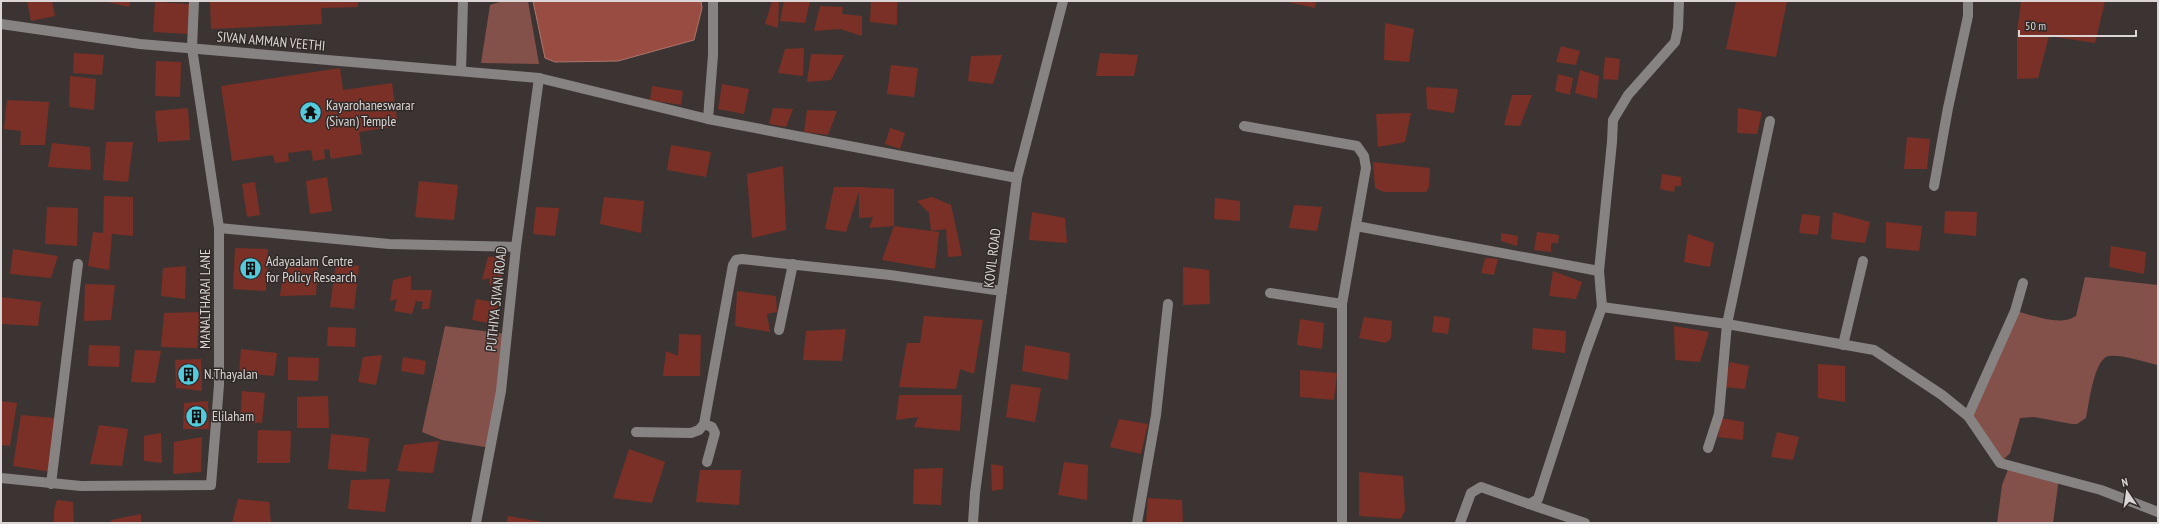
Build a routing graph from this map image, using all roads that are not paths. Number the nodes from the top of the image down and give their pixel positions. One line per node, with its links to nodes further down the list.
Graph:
1 (194, 1): 8 (street, MANALTHARAI LANE)
2 (463, 1): 9 (street)
3 (713, 1): 11 (street)
4 (1063, 1): 14 (street, KOVIL ROAD)
5 (1679, 1): 22 (street)
6 (1968, 1): 15 (street)
7 (1, 24): 8 (street, SIVAN AMMAN VEETHI)
8 (192, 48): 9 (street, SIVAN AMMAN VEETHI); 17 (street, MANALTHARAI LANE)
9 (461, 71): 10 (street, SIVAN AMMAN VEETHI)
10 (539, 78): 11 (street, SIVAN AMMAN VEETHI); 18 (street, PUTHIYA SIVAN ROAD)
11 (708, 119): 14 (street, SIVAN AMMAN VEETHI)
12 (1770, 121): 29 (street)
13 (1244, 126): 16 (street)
14 (1017, 178): 24 (street, KOVIL ROAD)
15 (1934, 186)
16 (1356, 226): 22 (street); 27 (street)
17 (219, 228): 18 (street); 38 (street, MANALTHARAI LANE)
18 (516, 248): 41 (street, PUTHIYA SIVAN ROAD)
19 (1863, 261): 31 (street)
20 (78, 264): 38 (street)
21 (793, 264): 24 (street); 30 (street); 33 (street)
22 (1600, 271): 28 (street)
23 (2023, 283): 32 (street)
24 (1002, 291): 42 (street, KOVIL ROAD)
25 (1270, 293): 27 (street)
26 (1168, 304): 43 (street)
27 (1342, 304): 44 (street)
28 (1602, 307): 29 (street); 39 (street)
29 (1727, 324): 31 (street); 35 (street)
30 (779, 330)
31 (1843, 345): 32 (street)
32 (1968, 416): 40 (street)
33 (704, 424): 34 (street); 36 (street)
34 (636, 432)
35 (1708, 448)
36 (707, 462)
37 (1, 478): 38 (street, MANALTHARAI LANE)
38 (51, 484)
39 (1528, 504): 45 (street); 46 (street)
40 (2158, 512)
41 (476, 523)
42 (973, 523)
43 (1137, 523)
44 (1342, 523)
45 (1460, 523)
46 (1585, 523)

